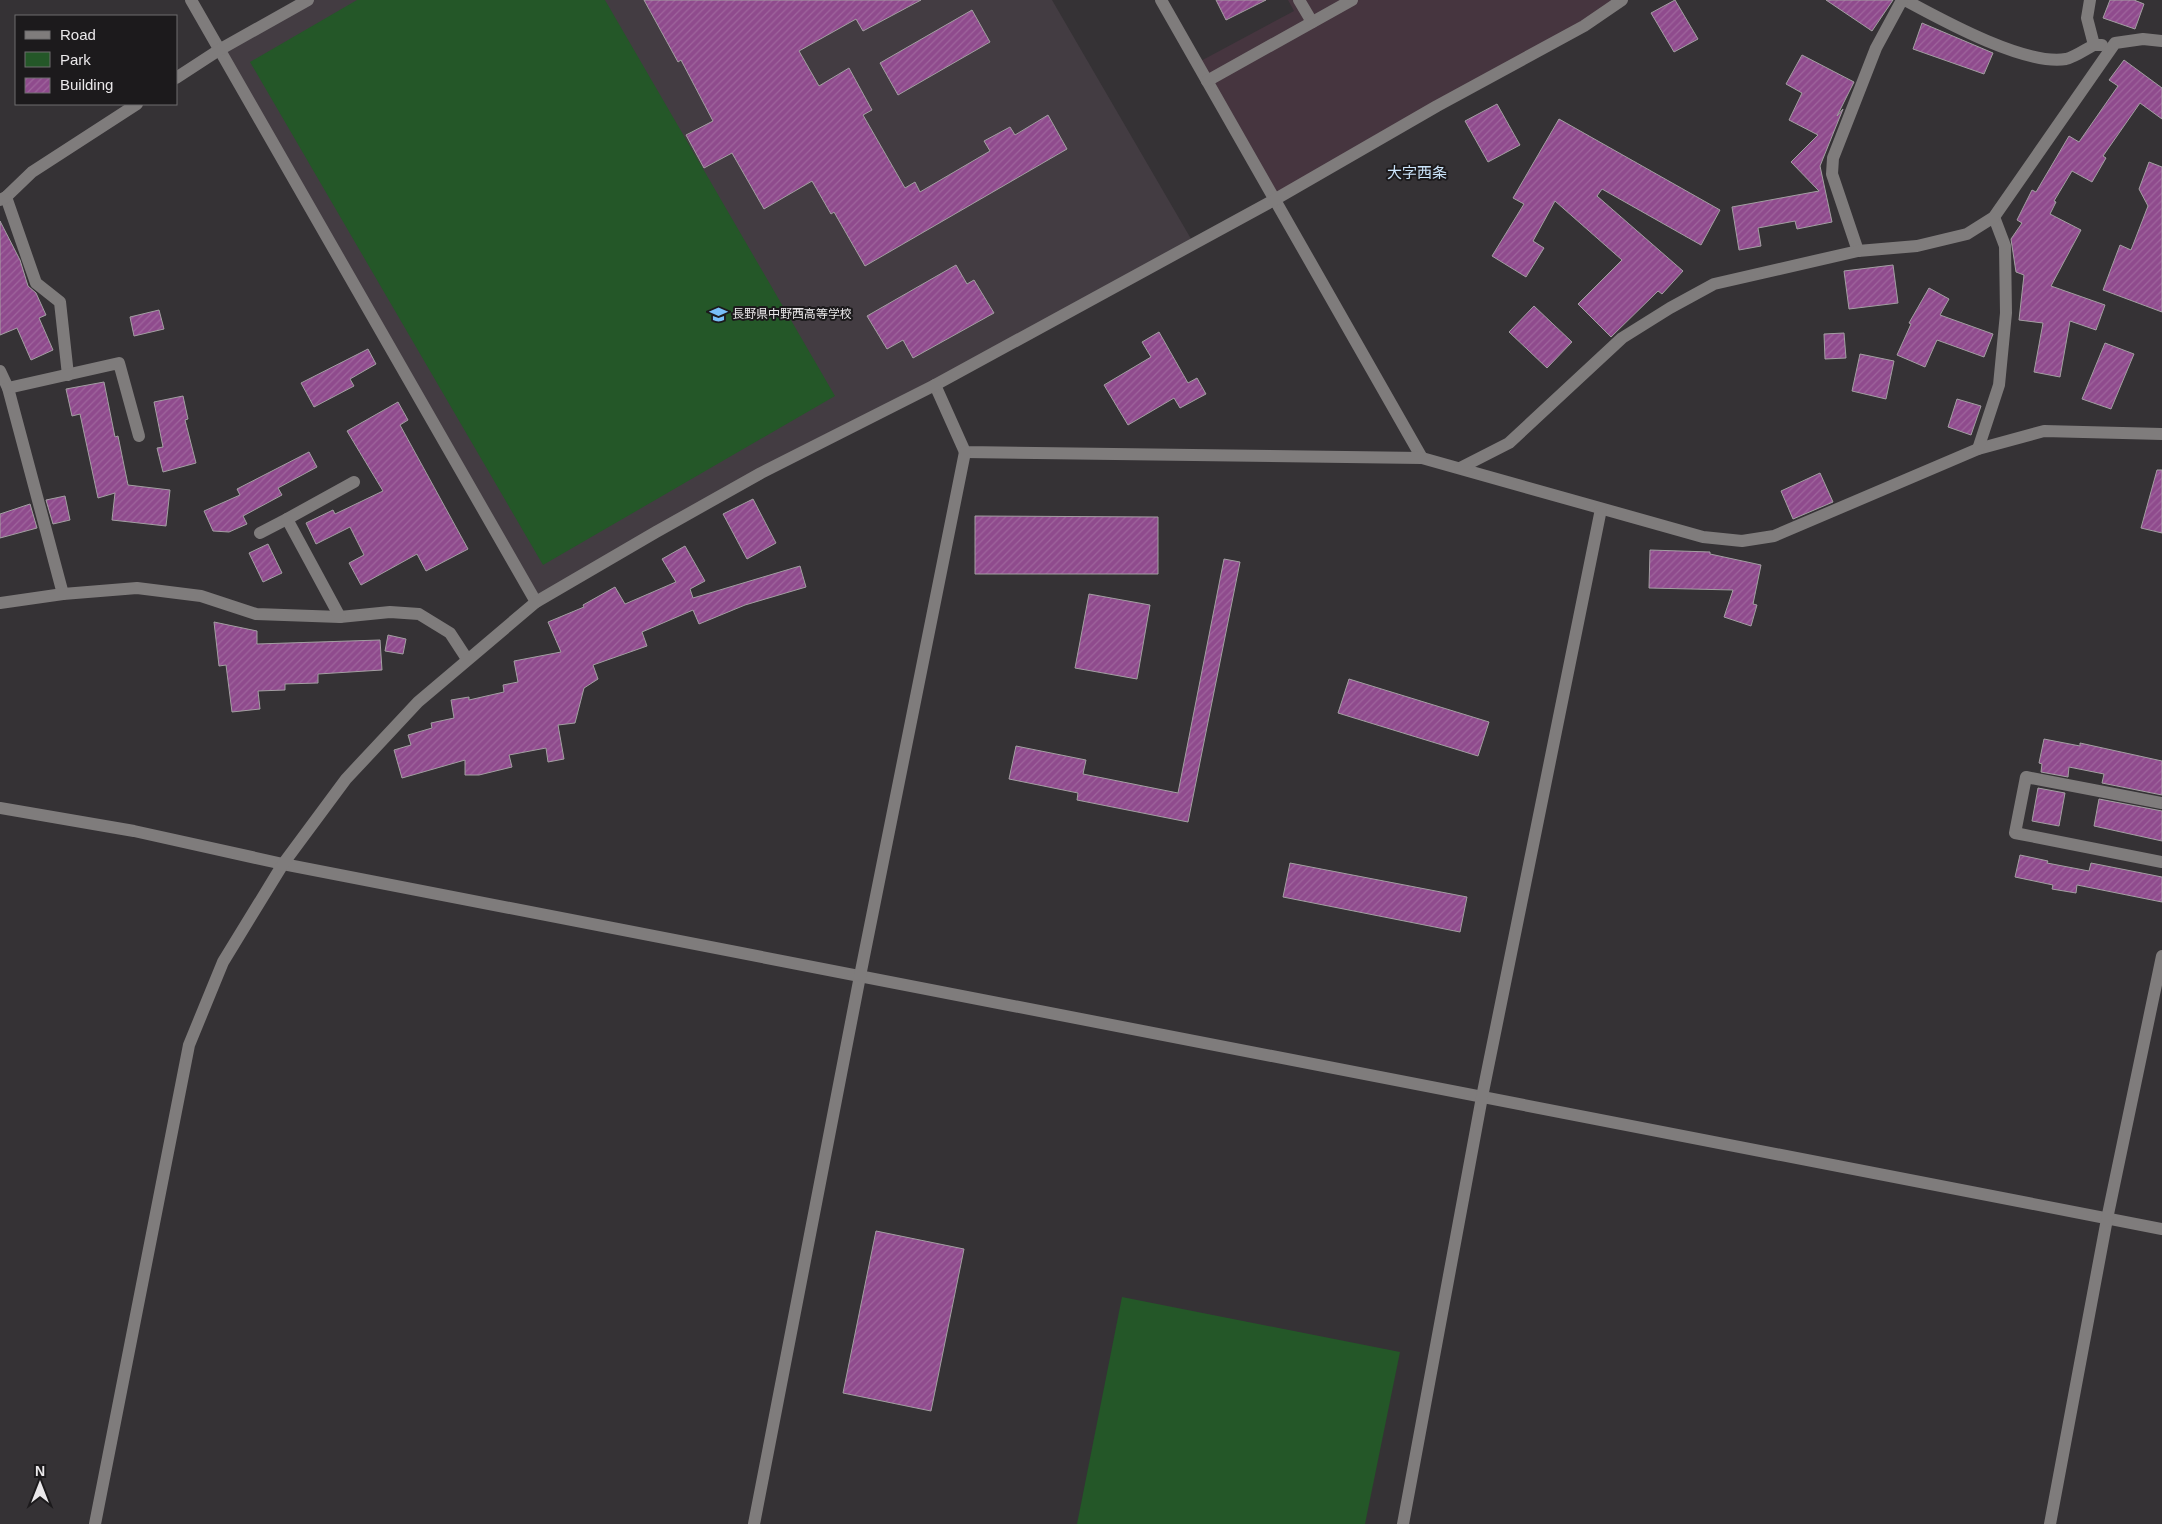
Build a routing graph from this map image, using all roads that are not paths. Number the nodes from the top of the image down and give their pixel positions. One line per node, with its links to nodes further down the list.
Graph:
1 (191, 0): 13 (street)
2 (308, 0): 13 (street)
3 (1162, 0): 15 (street)
4 (1299, 0): 9 (street)
5 (1352, 0): 9 (street)
6 (1622, 0): 18 (street)
7 (1904, 0): 12 (street); 20 (street)
8 (2090, 0): 12 (street)
9 (1312, 22): 15 (street)
10 (2162, 41): 11 (street)
11 (2115, 43): 12 (street); 19 (street)
12 (2094, 45)
13 (219, 50): 14 (street); 36 (street)
14 (178, 77)
15 (1207, 81): 18 (street)
16 (135, 105): 17 (street)
17 (3, 199): 22 (street)
18 (1274, 200): 23 (street); 29 (street)
19 (1994, 217): 20 (street); 27 (street)
20 (1858, 251): 30 (street)
21 (0, 371): 24 (street)
22 (68, 375): 24 (street); 26 (street)
23 (935, 385): 28 (street); 36 (street)
24 (8, 388): 35 (street)
25 (2162, 434): 27 (street)
26 (139, 436)
27 (1978, 449): 32 (street)
28 (964, 452): 29 (street); 45 (street)
29 (1422, 458): 30 (street)
30 (1460, 468): 32 (street)
31 (354, 482): 33 (street)
32 (1601, 509): 46 (street)
33 (287, 519): 34 (street); 38 (street)
34 (260, 533)
35 (63, 594): 37 (street); 38 (street)
36 (536, 602): 39 (street)
37 (0, 603)
38 (340, 617): 39 (street)
39 (467, 659): 43 (street)
40 (2162, 804): 42 (street)
41 (0, 808): 43 (street)
42 (2162, 862)
43 (283, 864): 45 (street); 49 (street)
44 (2162, 956): 47 (street)
45 (860, 976): 46 (street); 50 (street)
46 (1482, 1097): 47 (street); 51 (street)
47 (2107, 1219): 48 (street); 52 (street)
48 (2162, 1230)
49 (96, 1524)
50 (754, 1524)
51 (1403, 1524)
52 (2050, 1524)

